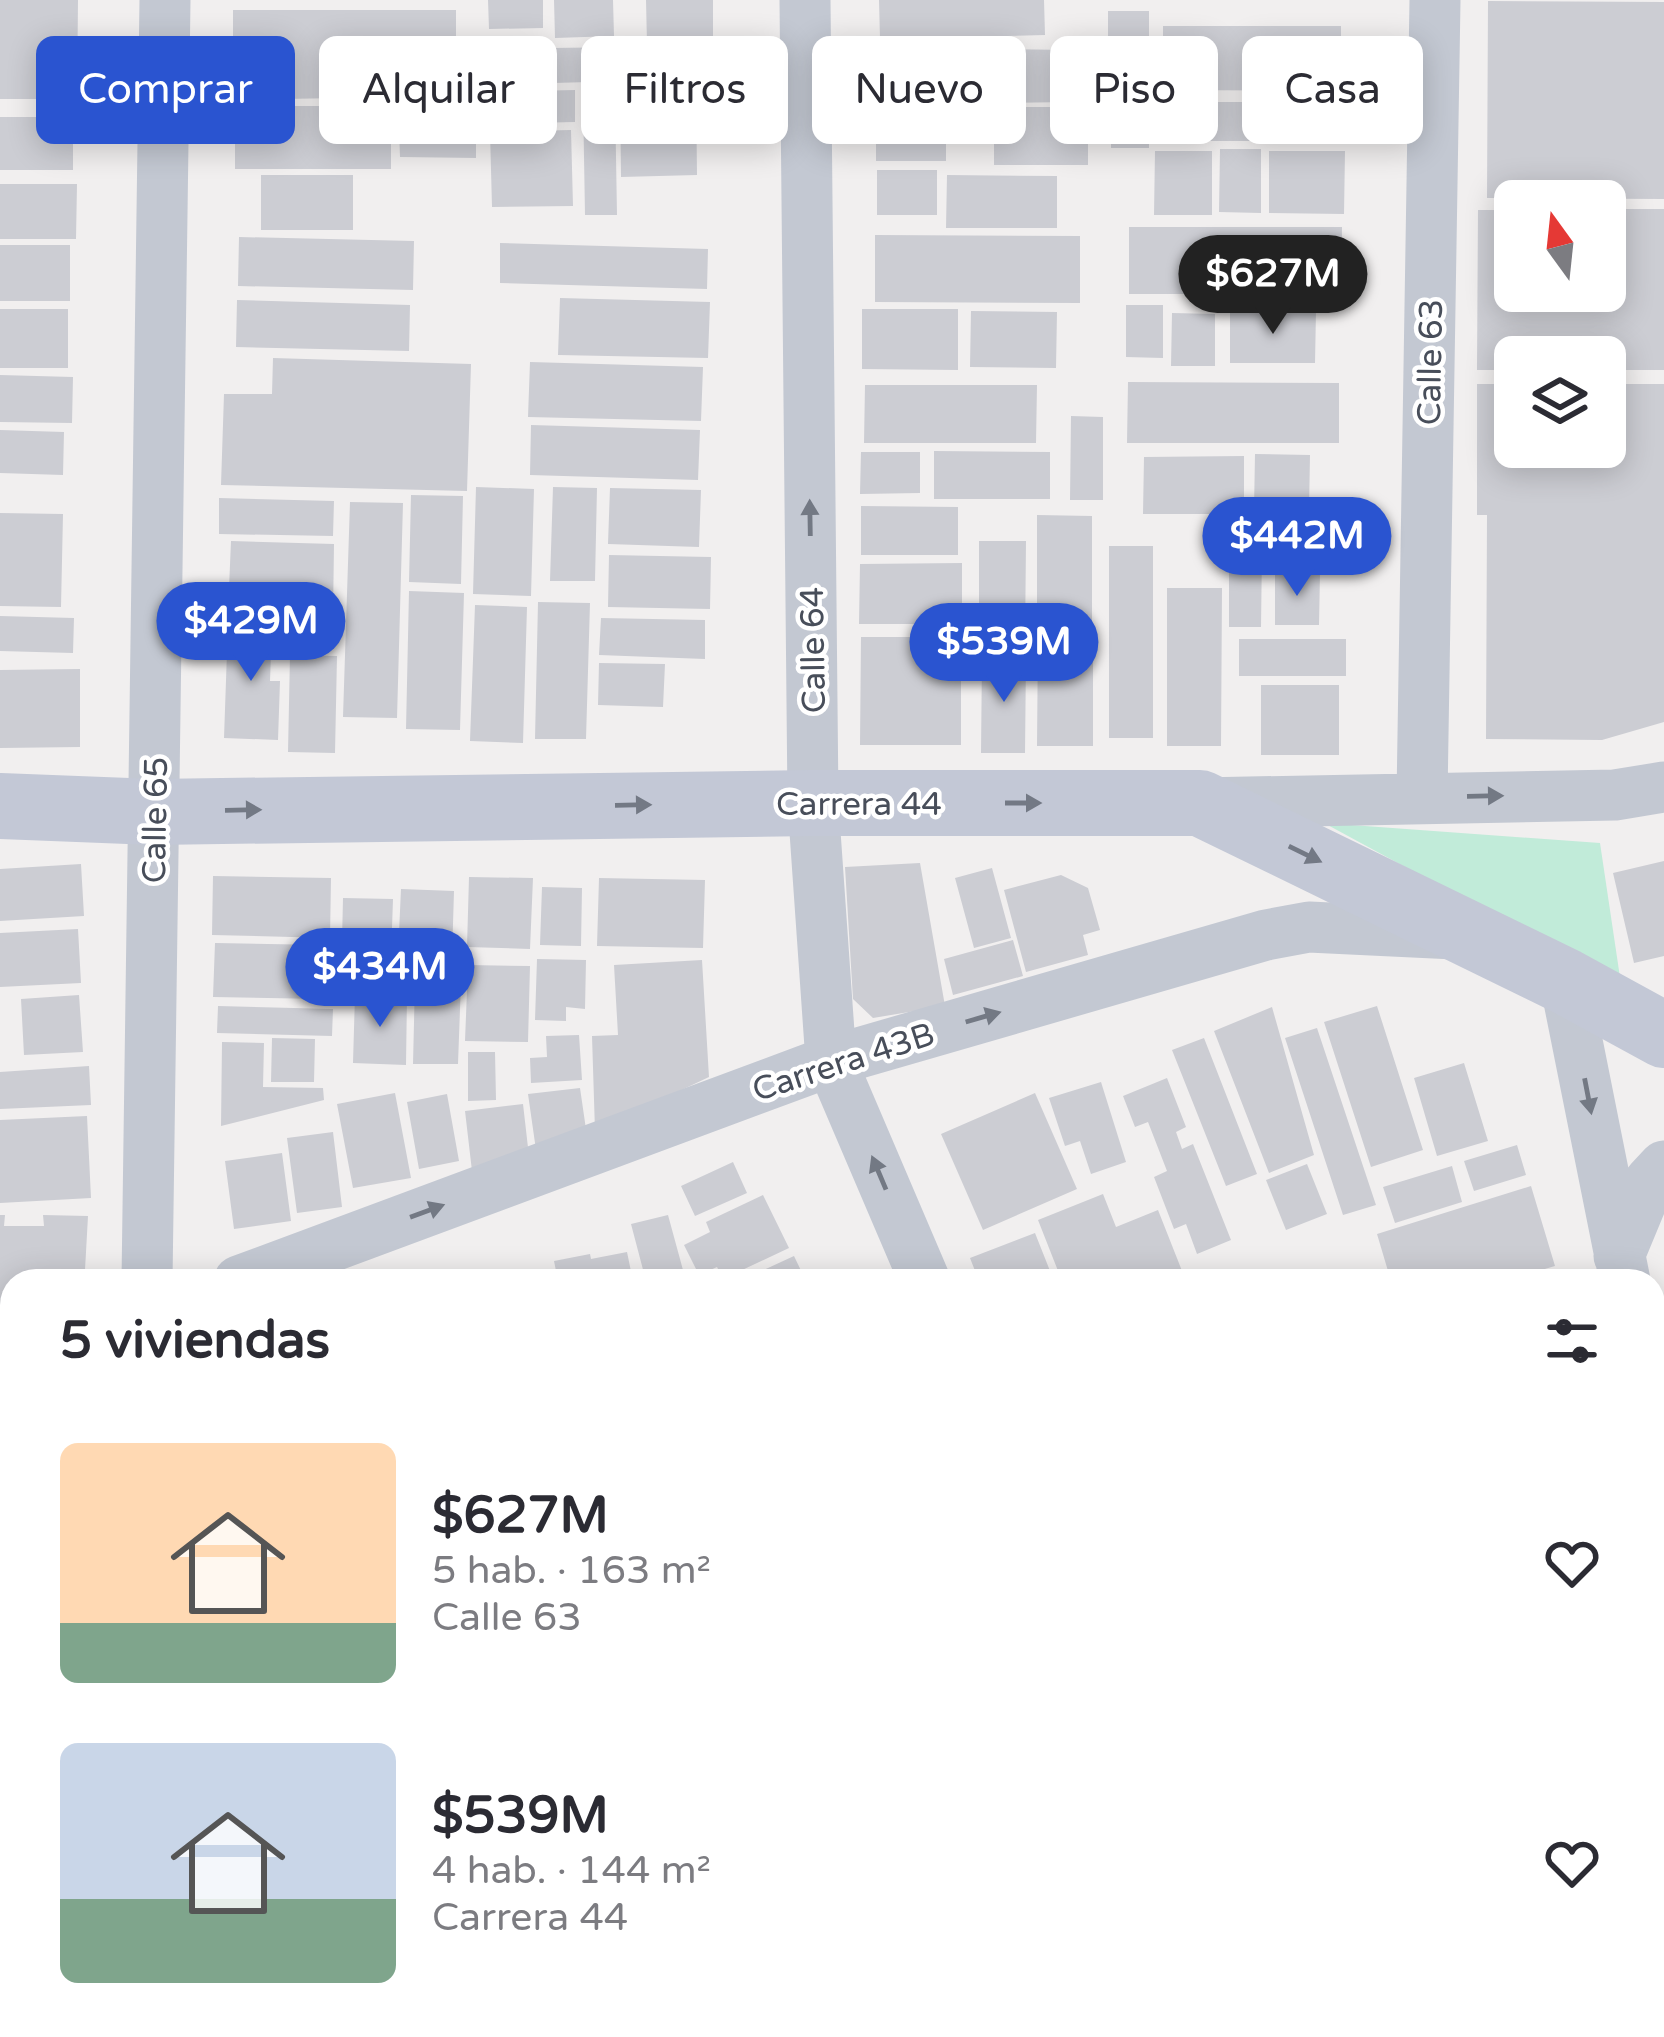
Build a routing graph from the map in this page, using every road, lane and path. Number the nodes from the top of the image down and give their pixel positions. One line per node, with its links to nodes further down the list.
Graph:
1 (165, 0): 9 (street, Calle 65)
2 (805, 0): 6 (street, Calle 64, one-way to 2)
3 (1436, 0): 5 (street, Calle 63)
4 (1664, 787): 5 (street, one-way to 4)
5 (1422, 797): 7 (street)
6 (813, 802): 7 (street, Carrera 44, one-way to 7); 9 (street, Carrera 44, one-way to 6); 13 (street, Calle 64)
7 (1200, 803): 10 (street, Carrera 44, one-way to 10)
8 (0, 806): 9 (street, Carrera 44)
9 (154, 812): 17 (street, Calle 65)
10 (1468, 934): 11 (street, Carrera 44); 13 (street, Carrera 43B, one-way to 10)
11 (1565, 981): 12 (street, Carrera 44); 16 (street, one-way to 16)
12 (1664, 1035)
13 (831, 1061): 15 (street, Carrera 43B, one-way to 13); 19 (street, Calle 64, one-way to 13)
14 (1664, 1166): 16 (street)
15 (367, 1258): 18 (street, Carrera 43B)
16 (1622, 1268)
17 (147, 1269)
18 (305, 1269)
19 (920, 1269)

